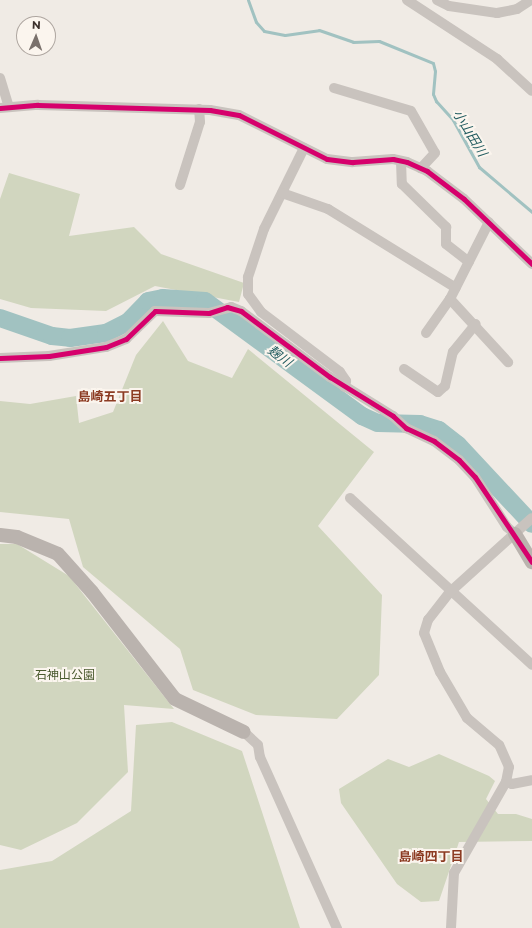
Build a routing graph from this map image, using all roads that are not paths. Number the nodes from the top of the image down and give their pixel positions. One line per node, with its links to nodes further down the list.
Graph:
1 (407, 0): 6 (street)
2 (437, 0): 3 (street)
3 (531, 0)
4 (0, 78): 7 (street)
5 (334, 88): 11 (street)
6 (532, 91)
7 (5, 107): 8 (street)
8 (198, 109): 9 (street); 12 (street)
9 (304, 148): 10 (street); 13 (street)
10 (401, 161): 11 (street); 15 (street)
11 (421, 168): 14 (street)
12 (180, 186)
13 (282, 192): 17 (street); 24 (street)
14 (489, 222): 15 (street); 16 (street)
15 (469, 262): 17 (street)
16 (532, 264)
17 (456, 288): 18 (street)
18 (450, 299): 19 (street); 20 (street)
19 (476, 324): 22 (street); 23 (street)
20 (426, 333)
21 (0, 358): 24 (street)
22 (508, 362)
23 (404, 369)
24 (344, 387): 26 (street)
25 (350, 498): 29 (street)
26 (524, 526): 28 (street); 29 (street)
27 (0, 535): 31 (street)
28 (532, 562)
29 (450, 592): 30 (street); 33 (street)
30 (532, 665)
31 (244, 732): 34 (street)
32 (532, 780): 33 (street)
33 (506, 782): 35 (street)
34 (337, 928)
35 (451, 928)

